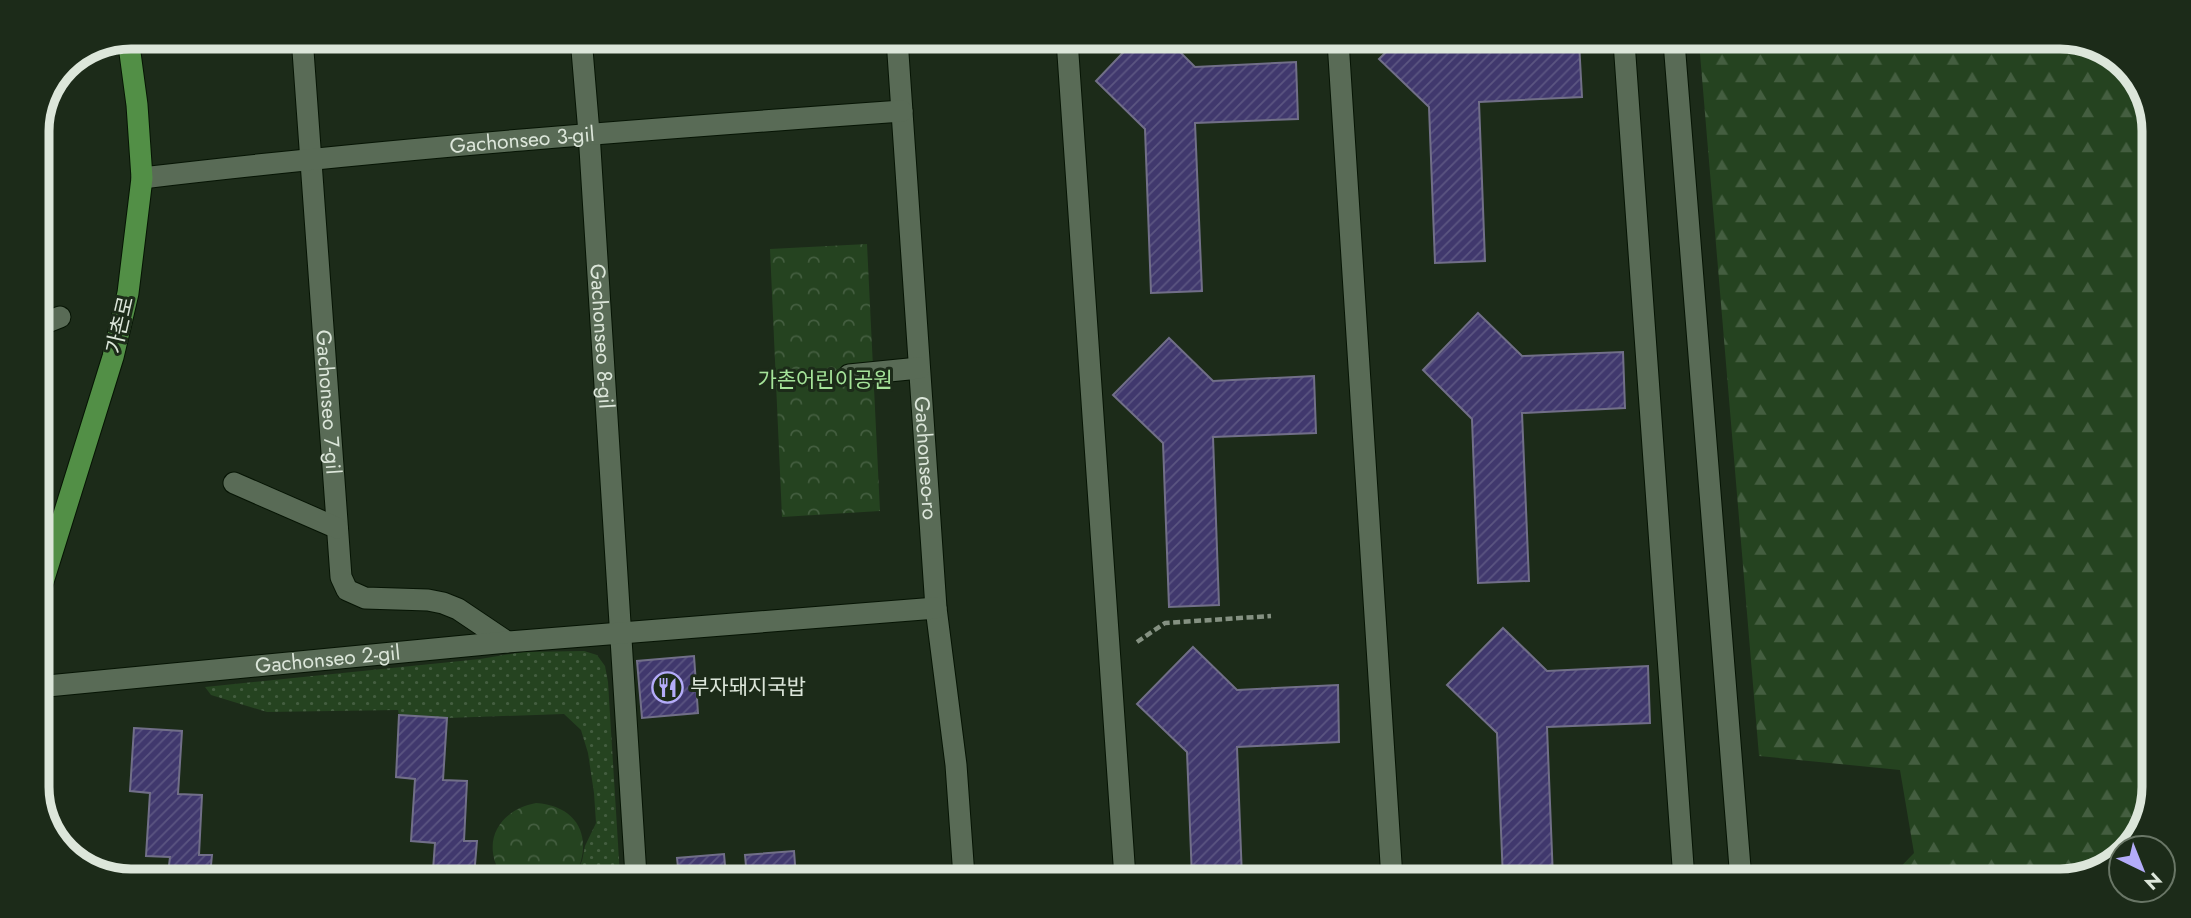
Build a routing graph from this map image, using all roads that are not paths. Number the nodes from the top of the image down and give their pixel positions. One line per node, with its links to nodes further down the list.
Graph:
1 (130, 49): 12 (main road, 가촌로)
2 (303, 49): 11 (street, Gachonseo 7-gil)
3 (582, 49): 10 (street, Gachonseo 8-gil)
4 (898, 49): 9 (street, Gachonseo-ro)
5 (1068, 49): 26 (street)
6 (1339, 49): 27 (street)
7 (1625, 49): 28 (street)
8 (1675, 49): 29 (street)
9 (902, 110): 10 (street, Gachonseo 3-gil); 15 (street, Gachonseo-ro)
10 (589, 133): 11 (street, Gachonseo 3-gil); 21 (street, Gachonseo 8-gil)
11 (312, 158): 12 (street, Gachonseo 3-gil); 18 (street, Gachonseo 7-gil)
12 (142, 178): 19 (main road, 가촌로)
13 (60, 317): 14 (street)
14 (49, 321)
15 (919, 368): 16 (street); 20 (street, Gachonseo-ro)
16 (849, 375)
17 (234, 483): 18 (street)
18 (337, 528): 22 (street, Gachonseo 7-gil)
19 (49, 562)
20 (936, 608): 21 (street, Gachonseo 2-gil); 25 (street, Gachonseo-ro)
21 (620, 634): 22 (street, Gachonseo 2-gil); 24 (street)
22 (508, 642): 23 (street, Gachonseo 2-gil)
23 (49, 686)
24 (636, 869)
25 (964, 869)
26 (1124, 869)
27 (1391, 869)
28 (1684, 869)
29 (1740, 869)

